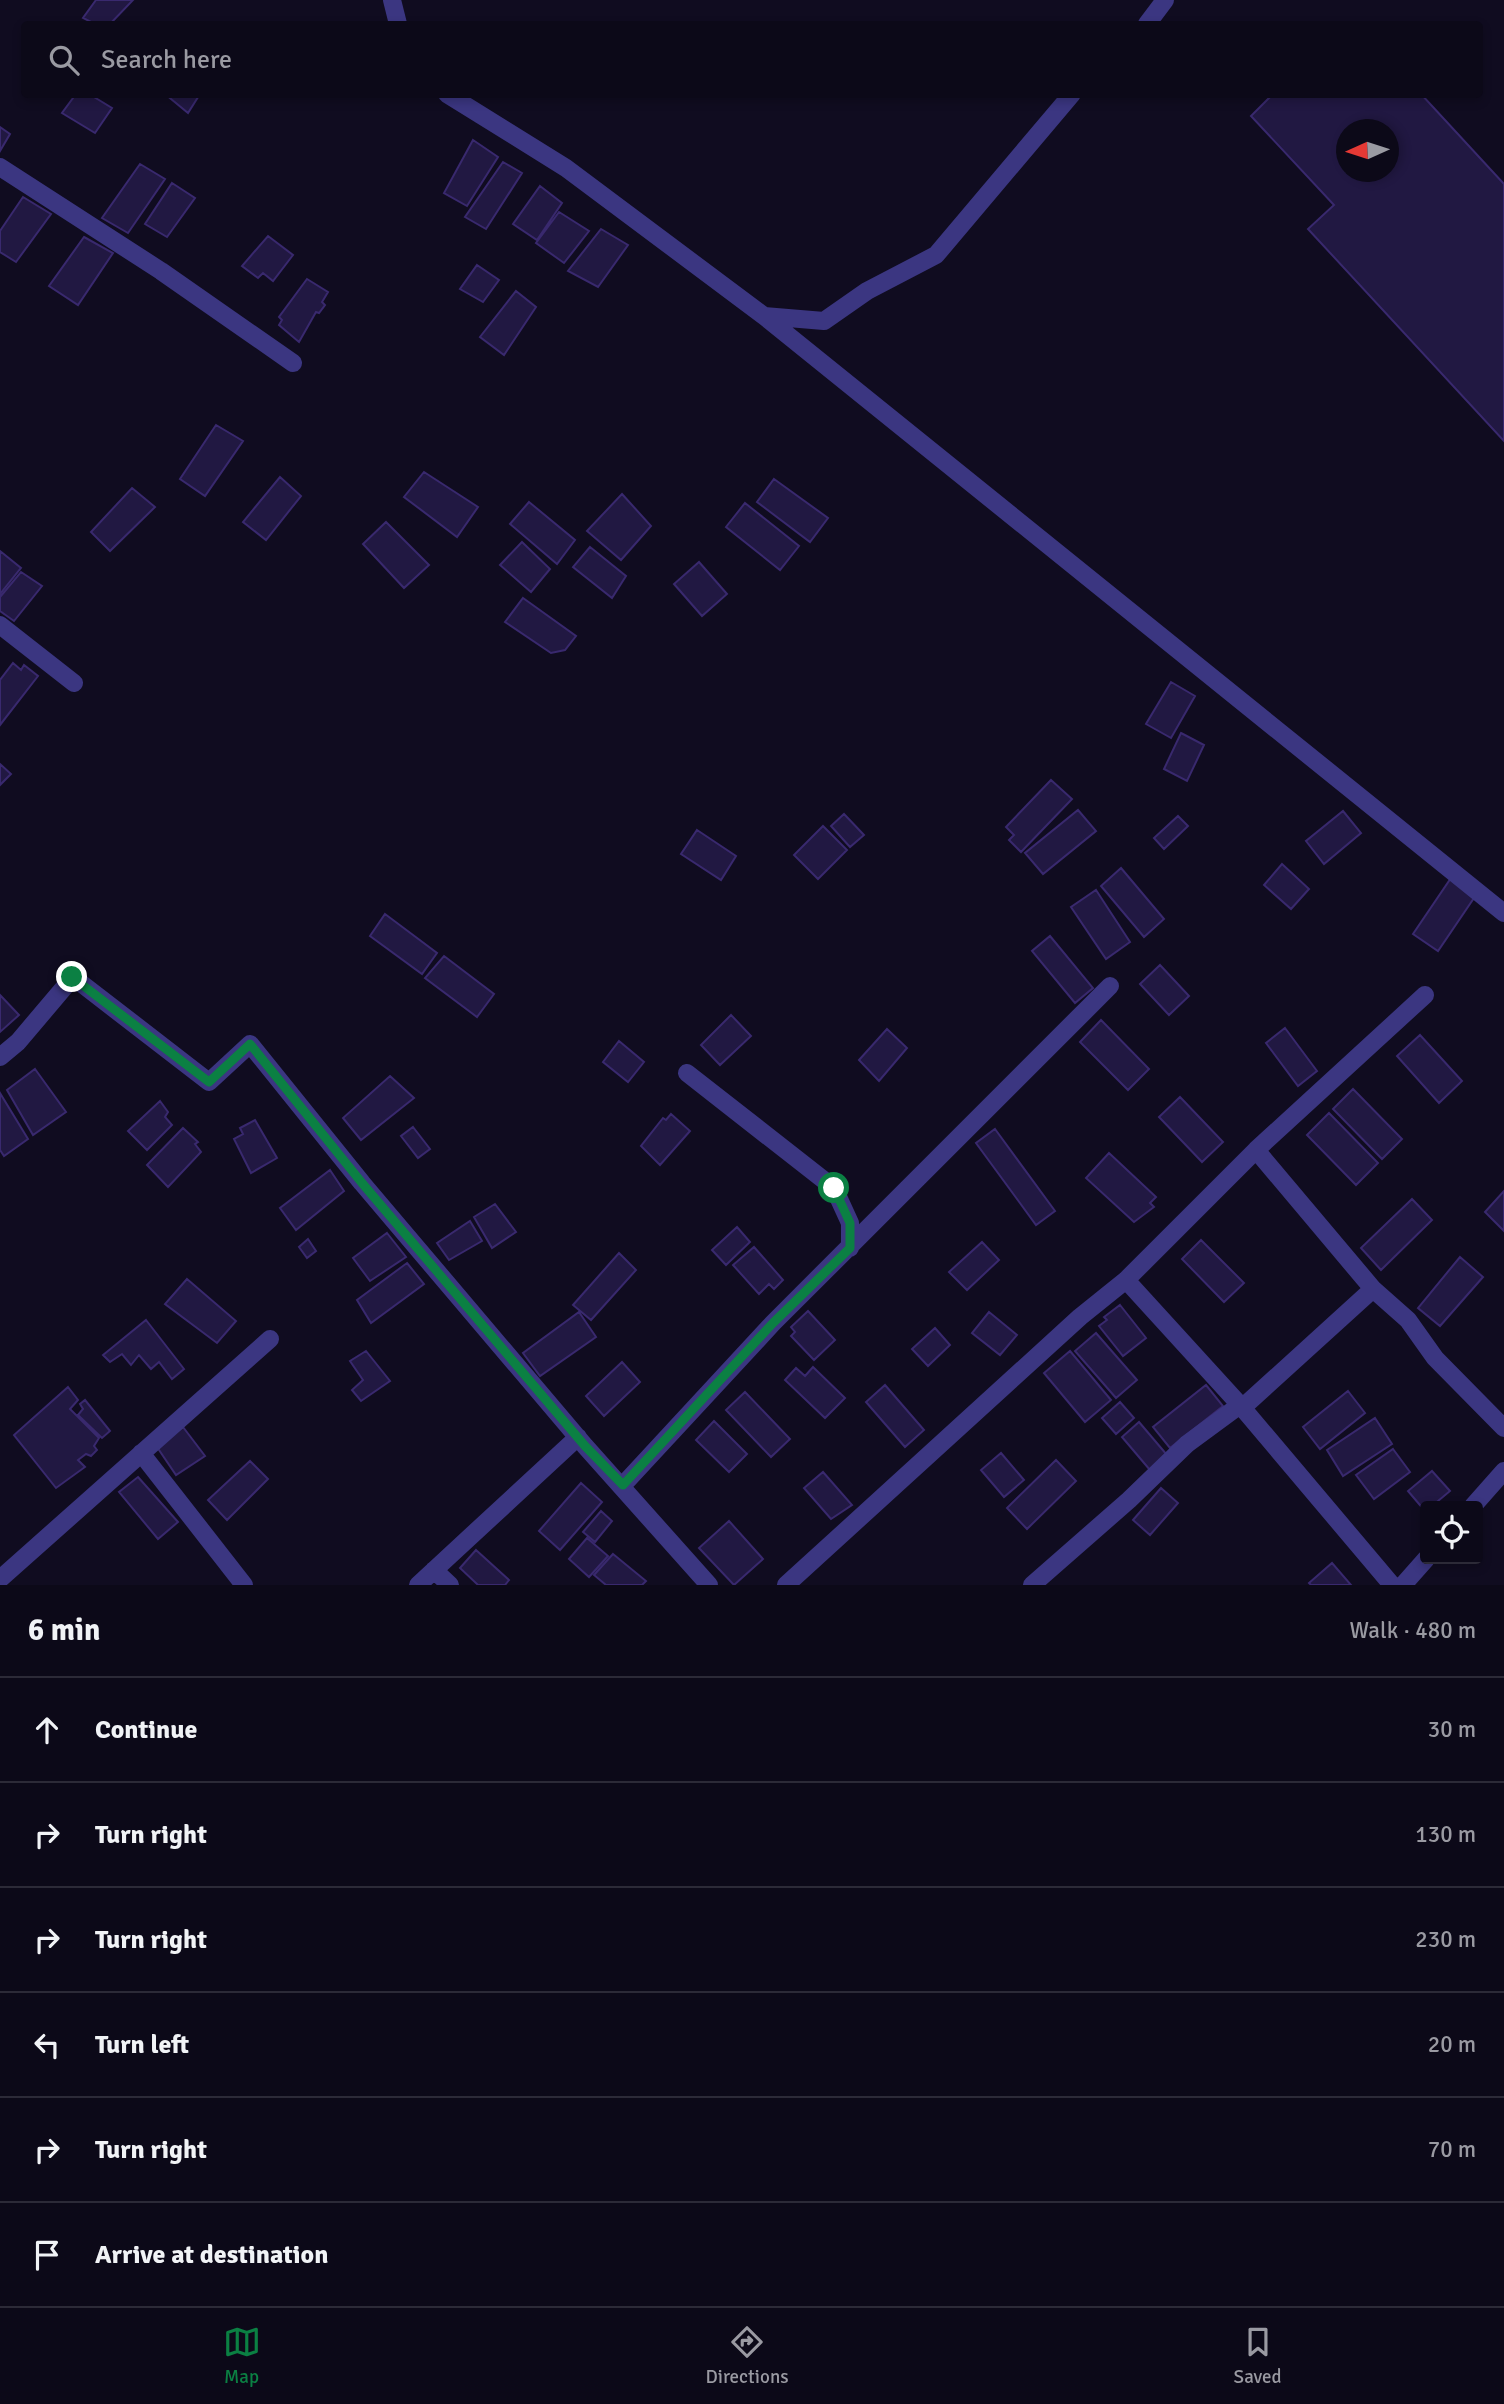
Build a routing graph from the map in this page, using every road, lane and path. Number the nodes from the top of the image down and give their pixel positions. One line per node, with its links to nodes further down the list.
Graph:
1 (393, 0): 3 (street)
2 (1165, 0): 4 (street)
3 (397, 21)
4 (1149, 21)
5 (453, 98): 8 (street)
6 (1069, 98): 8 (street)
7 (0, 167): 9 (street)
8 (764, 316): 12 (street)
9 (293, 363)
10 (0, 625): 11 (street)
11 (74, 683)
12 (1504, 913)
13 (1110, 986): 18 (street)
14 (1425, 995): 17 (street)
15 (0, 1056): 24 (street)
16 (687, 1073): 18 (street)
17 (1256, 1150): 19 (street); 20 (street)
18 (850, 1248): 27 (street)
19 (1126, 1280): 22 (street); 36 (street)
20 (1373, 1289): 22 (street); 23 (street)
21 (270, 1339): 25 (street)
22 (1241, 1406): 37 (street); 38 (street)
23 (1504, 1428)
24 (578, 1437): 27 (street); 30 (street)
25 (141, 1453): 31 (street); 32 (street)
26 (1504, 1471): 28 (street)
27 (623, 1485): 35 (street)
28 (1477, 1501)
29 (1422, 1564): 39 (street)
30 (434, 1570): 33 (street); 34 (street)
31 (0, 1579)
32 (244, 1585)
33 (418, 1585)
34 (450, 1585)
35 (709, 1585)
36 (786, 1585)
37 (1032, 1585)
38 (1392, 1585)
39 (1403, 1585)

